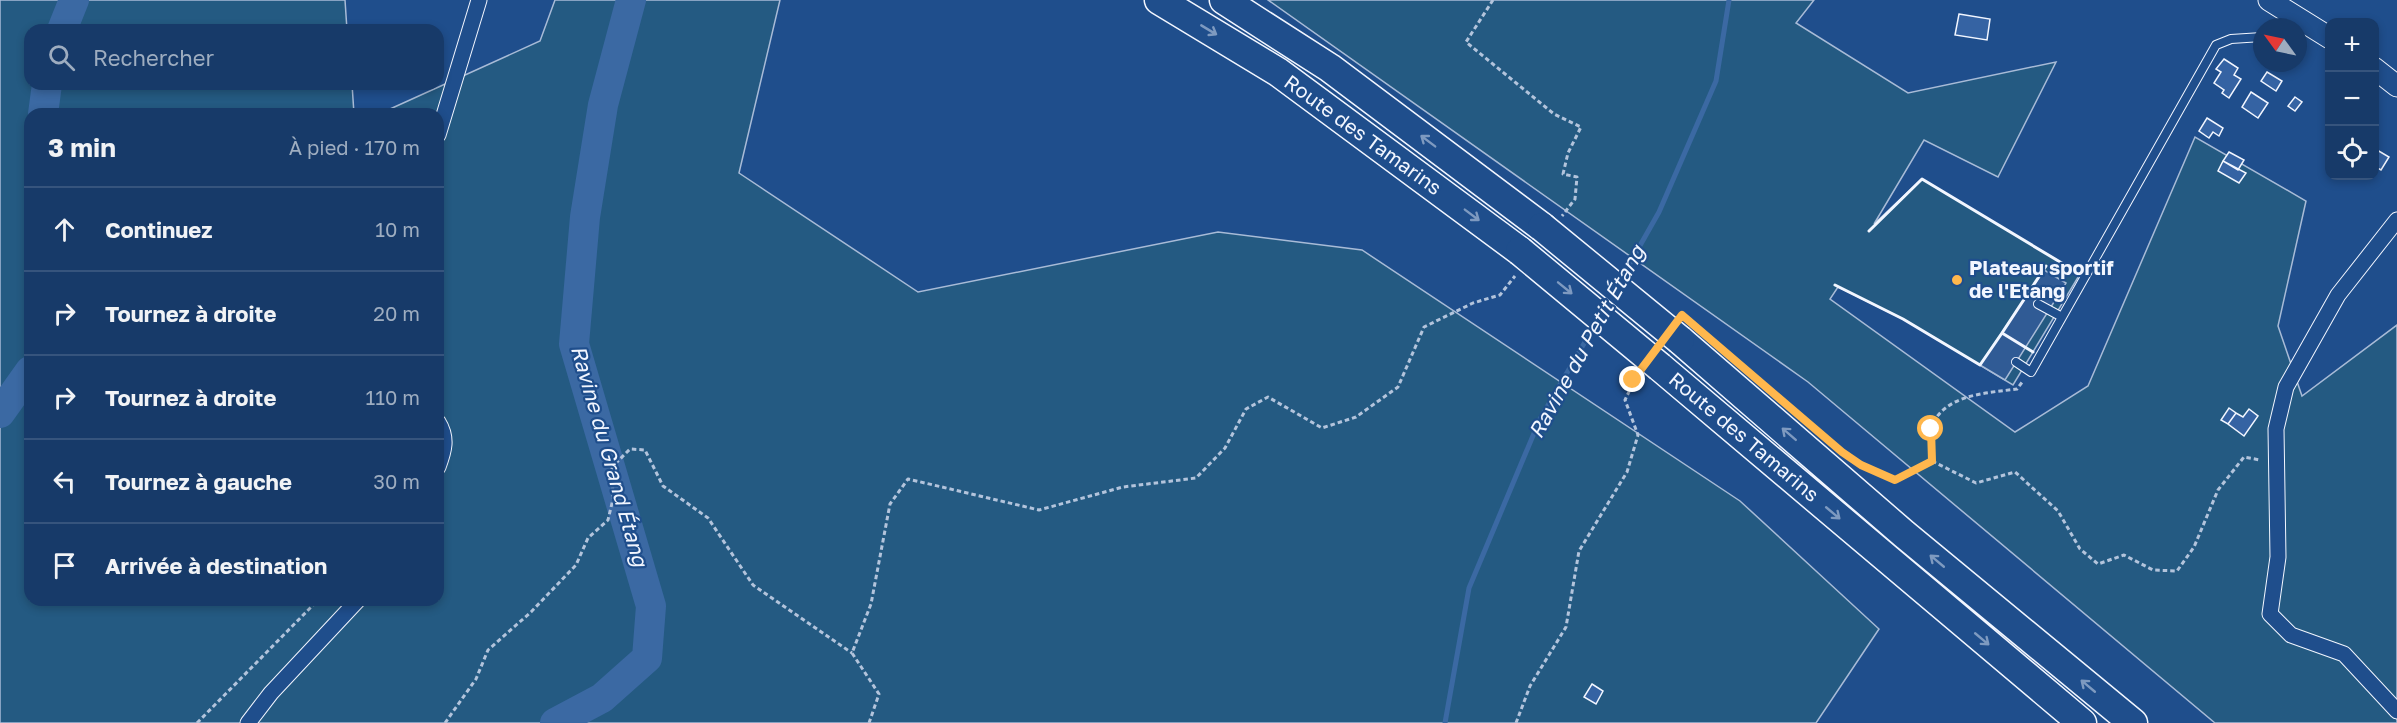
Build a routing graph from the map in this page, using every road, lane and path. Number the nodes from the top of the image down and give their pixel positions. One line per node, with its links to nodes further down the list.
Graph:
1 (479, 0): 10 (street)
2 (1159, 0): 13 (highway, Route des Tamarins, one-way to 13)
3 (1224, 0): 12 (highway, Route des Tamarins, one-way to 3)
4 (1493, 0): 12 (path)
5 (2269, 0): 6 (main road)
6 (2325, 35)
7 (2253, 38): 15 (lane)
8 (2379, 72): 9 (main road)
9 (2397, 86)
10 (444, 115)
11 (2397, 220): 23 (street)
12 (1552, 222): 34 (highway, Route des Tamarins, one-way to 12, bridge)
13 (1520, 260): 17 (highway, Route des Tamarins, one-way to 17, bridge); 26 (path)
14 (2038, 304): 15 (lane)
15 (2062, 317): 18 (lane)
16 (2016, 362): 18 (lane)
17 (1650, 368): 32 (path); 33 (highway, Route des Tamarins, one-way to 33)
18 (2031, 372): 22 (path)
19 (444, 431): 20 (street)
20 (444, 447)
21 (1852, 458): 22 (path)
22 (1932, 461): 23 (path)
23 (2277, 463): 27 (street)
24 (312, 606): 28 (path)
25 (352, 606): 29 (street)
26 (852, 653): 30 (path); 31 (path)
27 (2397, 711)
28 (197, 723)
29 (248, 723)
30 (445, 723)
31 (869, 723)
32 (1516, 723)
33 (2082, 723)
34 (2133, 723)

